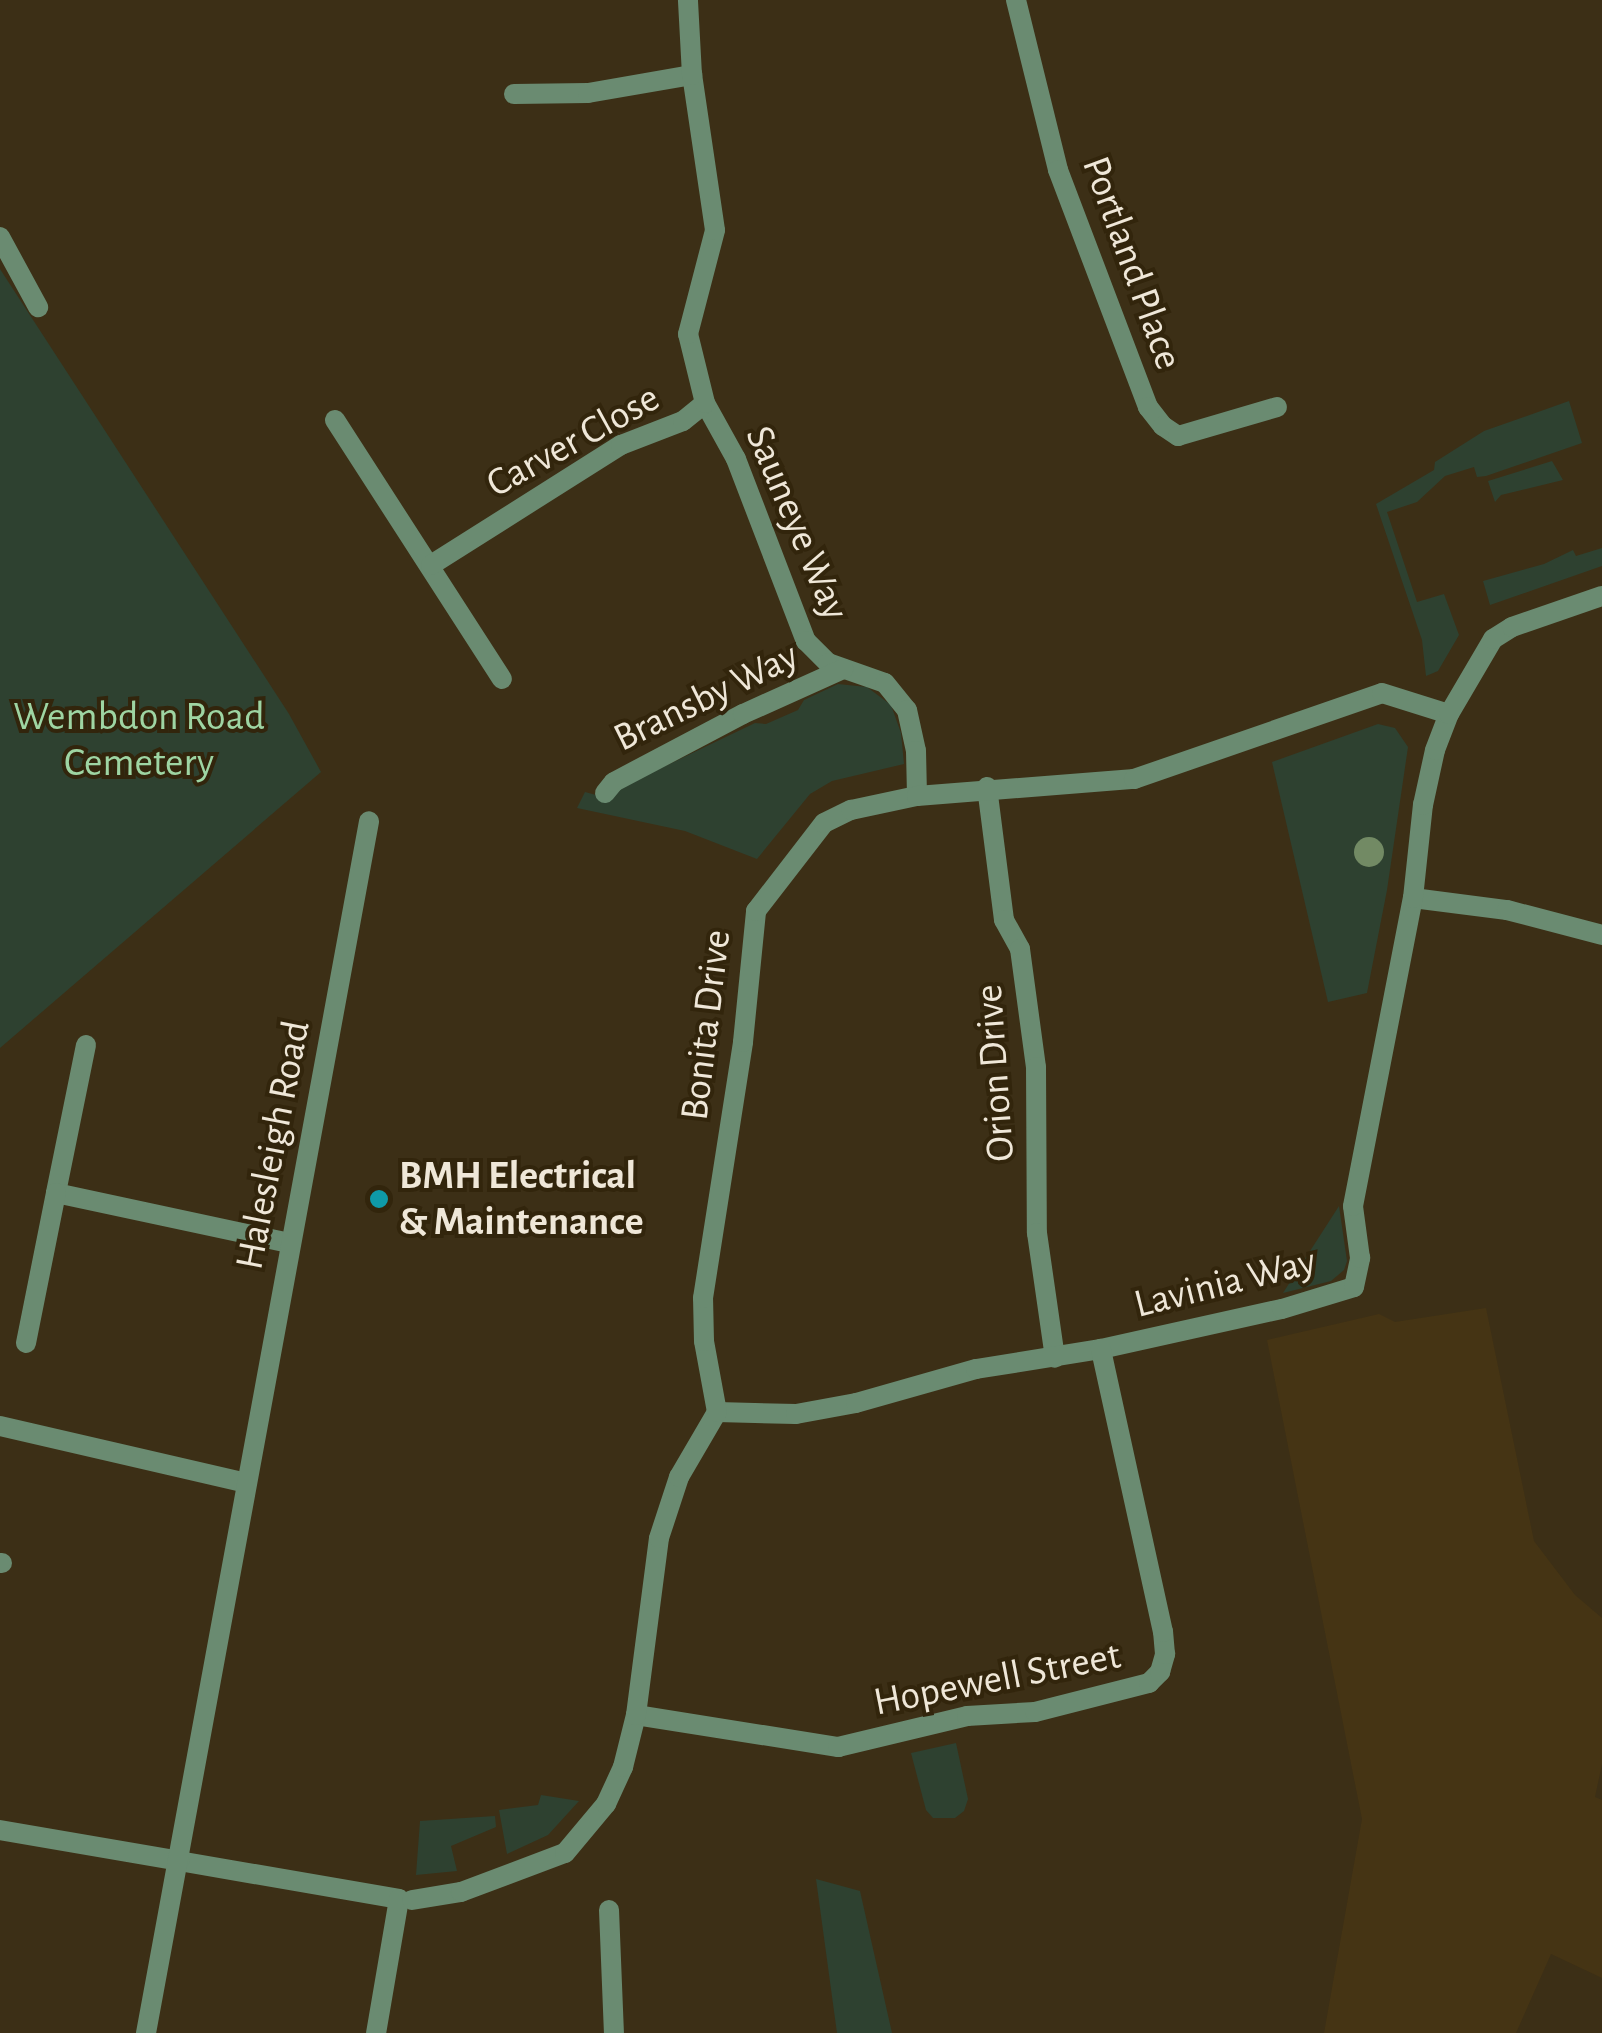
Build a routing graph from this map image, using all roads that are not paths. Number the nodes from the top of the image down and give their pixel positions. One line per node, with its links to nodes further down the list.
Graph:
1 (688, 0): 3 (street, Carver Close)
2 (1016, 0): 8 (street, Portland Place)
3 (692, 75): 4 (street); 7 (street, Carver Close)
4 (514, 94)
5 (0, 237): 6 (street)
6 (38, 307)
7 (705, 403): 10 (street, Carver Close); 12 (street, Sauneye Way)
8 (1278, 407)
9 (335, 420): 10 (street)
10 (430, 565): 13 (street)
11 (1602, 596): 14 (street)
12 (843, 669): 16 (street, Bransby Way); 17 (street, Sauneye Way)
13 (502, 679)
14 (1449, 714): 15 (street, Bonita Drive); 19 (street, Lavinia Way)
15 (987, 787): 17 (street, Bonita Drive); 26 (street, Orion Drive)
16 (605, 793)
17 (917, 796): 27 (street, Bonita Drive)
18 (370, 822): 23 (street, Halesleigh Road)
19 (1413, 898): 20 (street); 25 (street, Lavinia Way)
20 (1602, 936)
21 (86, 1045): 22 (street)
22 (56, 1193): 23 (street); 24 (street)
23 (290, 1242): 29 (street, Halesleigh Road)
24 (26, 1343)
25 (1101, 1349): 26 (street, Lavinia Way); 30 (street, Hopewell Street)
26 (1054, 1358): 27 (street, Lavinia Way)
27 (717, 1412): 30 (street)
28 (0, 1426): 29 (street)
29 (246, 1483): 32 (street, Halesleigh Road)
30 (636, 1716): 33 (street)
31 (0, 1830): 32 (street)
32 (179, 1862): 35 (street, Halesleigh Road); 36 (street)
33 (412, 1900)
34 (609, 1910): 37 (street)
35 (146, 2033)
36 (376, 2033)
37 (614, 2033)

